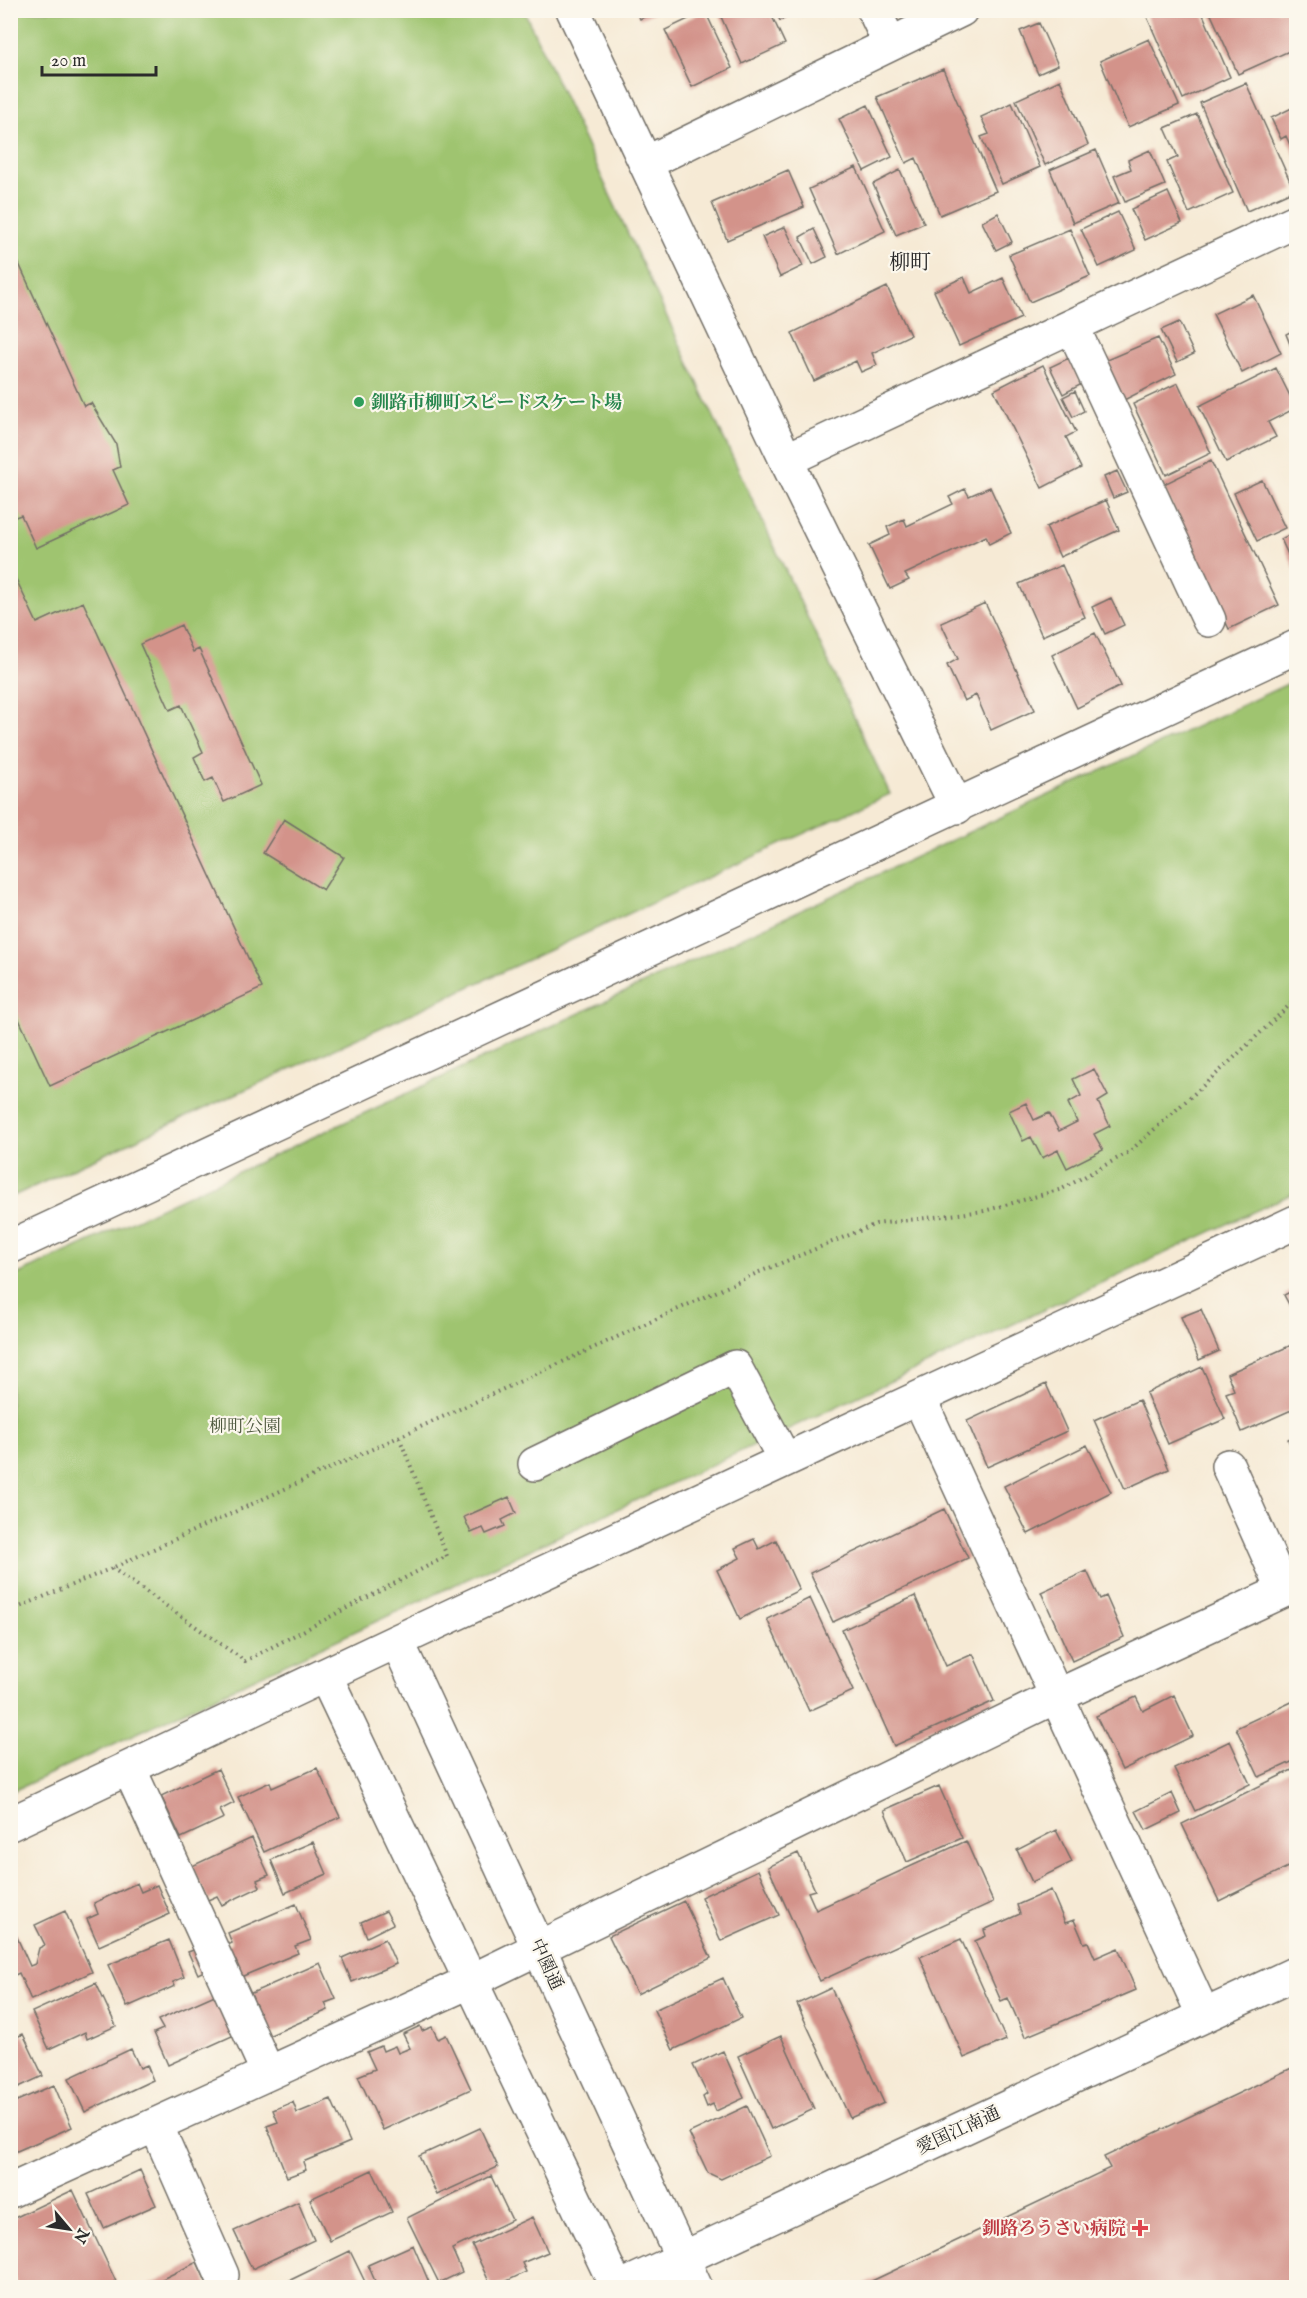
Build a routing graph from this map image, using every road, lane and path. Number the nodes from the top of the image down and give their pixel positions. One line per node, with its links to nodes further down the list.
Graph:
1 (573, 10): 5 (street)
2 (874, 10): 4 (street)
3 (961, 10): 4 (street)
4 (890, 44): 5 (street)
5 (646, 163): 8 (street)
6 (1296, 221): 7 (street)
7 (1072, 326): 8 (street); 9 (street)
8 (786, 460): 11 (street)
9 (1209, 620)
10 (1296, 647): 11 (street)
11 (957, 807): 14 (street)
12 (1296, 999): 16 (path)
13 (1296, 1222): 15 (street)
14 (10, 1247)
15 (919, 1398): 17 (street); 25 (street)
16 (399, 1437): 20 (path); 20 (path)
17 (785, 1460): 18 (street); 23 (street)
18 (536, 1464)
19 (1228, 1466): 21 (street)
20 (112, 1568): 22 (path)
21 (1290, 1588): 25 (street)
22 (10, 1611)
23 (397, 1641): 24 (street); 28 (street, 中園通)
24 (326, 1675): 26 (street); 30 (street)
25 (1057, 1696): 28 (street); 31 (street)
26 (129, 1768): 27 (street); 32 (street)
27 (10, 1824)
28 (539, 1947): 30 (street); 35 (street, 中園通)
29 (1296, 1973): 31 (street, 愛国江南通)
30 (471, 1981): 32 (street); 37 (street)
31 (1204, 2016): 35 (street, 愛国江南通)
32 (268, 2073): 33 (street)
33 (156, 2125): 34 (street); 36 (street)
34 (10, 2191)
35 (682, 2257): 37 (street, 愛国江南通); 38 (street, 中園通)
36 (222, 2275)
37 (618, 2288)
38 (696, 2288)

